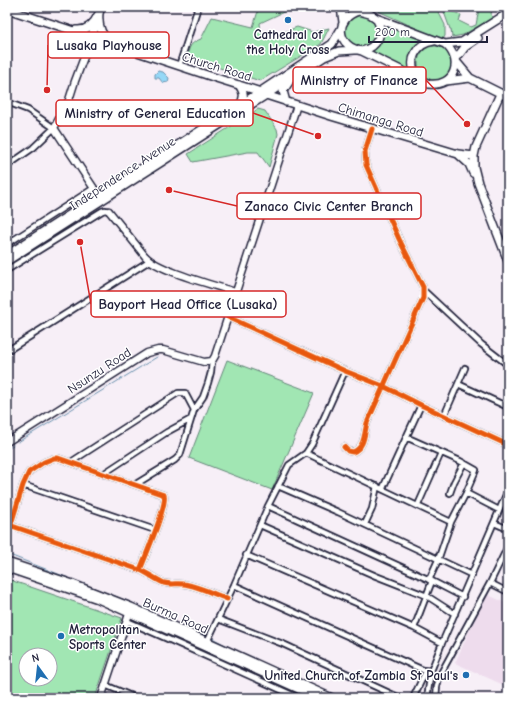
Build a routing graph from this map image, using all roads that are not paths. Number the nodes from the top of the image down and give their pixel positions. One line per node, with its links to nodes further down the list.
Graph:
1 (198, 7): 17 (street)
2 (341, 7): 9 (main road)
3 (7, 9): 10 (main road, Church Road)
4 (363, 9): 7 (main road); 9 (main road)
5 (100, 10): 10 (main road); 11 (main road); 13 (main road)
6 (508, 13): 14 (main road)
7 (376, 18): 12 (main road); 15 (main road)
8 (508, 18): 16 (main road)
9 (342, 25): 15 (main road); 23 (main road, Independence Avenue)
10 (74, 30): 11 (main road, Church Road)
11 (92, 36): 13 (main road, Church Road); 30 (street)
12 (434, 41): 14 (main road); 19 (main road)
13 (113, 44): 17 (main road, Church Road)
14 (445, 44): 16 (main road)
15 (358, 50): 18 (main road, Independence Avenue); 19 (main road)
16 (455, 60): 20 (main road); 21 (main road)
17 (179, 66): 22 (main road, Church Road)
18 (291, 78): 23 (main road, Independence Avenue); 27 (main road)
19 (419, 78): 21 (main road)
20 (470, 78): 21 (main road); 24 (main road)
21 (446, 81)
22 (239, 85): 23 (main road, Church Road); 28 (main road)
23 (264, 93): 27 (main road, Chimanga Road); 28 (main road, Independence Avenue); 42 (main road, Independence Avenue)
24 (500, 94): 25 (main road); 33 (main road)
25 (508, 97)
26 (7, 102): 30 (street)
27 (286, 102): 29 (main road, Chimanga Road)
28 (240, 105): 37 (main road, Independence Avenue)
29 (296, 105): 31 (main road, Chimanga Road); 46 (street)
30 (54, 128): 34 (street); 36 (street)
31 (372, 129): 32 (main road, Chimanga Road); 45 (street)
32 (458, 154): 33 (main road, Chimanga Road); 35 (main road)
33 (474, 156): 35 (main road)
34 (7, 166)
35 (476, 176): 41 (main road)
36 (94, 188): 37 (street); 39 (street)
37 (99, 196): 40 (main road, Independence Avenue)
38 (109, 211): 43 (street); 44 (street)
39 (7, 244)
40 (7, 255)
41 (507, 258)
42 (7, 261)
43 (149, 261): 46 (street); 48 (street)
44 (7, 270)
45 (423, 290): 50 (street); 54 (street)
46 (235, 292): 47 (street)
47 (228, 317): 49 (street); 52 (street)
48 (7, 351)
49 (212, 361): 57 (street); 61 (street, Nsunzu Road)
50 (508, 365)
51 (465, 368): 53 (street)
52 (345, 371): 54 (street); 64 (street)
53 (458, 384): 56 (street); 58 (street)
54 (383, 386): 55 (street); 63 (street)
55 (421, 405): 58 (street); 60 (street)
56 (508, 407)
57 (194, 410): 59 (street); 66 (street)
58 (444, 416): 62 (street)
59 (191, 419): 68 (street); 69 (street)
60 (406, 437): 65 (street); 73 (street)
61 (7, 442)
62 (508, 445)
63 (344, 447)
64 (306, 453): 71 (street); 72 (street)
65 (441, 453): 67 (street); 77 (street)
66 (71, 462): 68 (street); 70 (street)
67 (464, 463): 75 (street); 76 (street)
68 (103, 474): 69 (street)
69 (136, 484): 85 (street)
70 (23, 485): 85 (street); 91 (street)
71 (278, 486): 78 (street); 83 (street)
72 (378, 486): 73 (street); 83 (street)
73 (383, 488): 77 (street)
74 (508, 490): 79 (street)
75 (450, 493)
76 (466, 493): 79 (street); 80 (street)
77 (418, 505): 80 (street)
78 (268, 506): 82 (street); 93 (street)
79 (500, 510): 81 (street)
80 (451, 522): 88 (street)
81 (494, 523): 84 (street); 92 (street)
82 (260, 524): 87 (street); 97 (street)
83 (365, 524): 88 (street)
84 (508, 529)
85 (155, 530): 91 (street)
86 (508, 546): 94 (street)
87 (246, 555): 95 (street); 104 (street)
88 (438, 560): 92 (street); 93 (street)
89 (7, 562): 100 (main road, Burma Road)
90 (7, 568): 100 (main road, Burma Road)
91 (140, 570): 99 (street)
92 (472, 576): 98 (street)
93 (430, 580): 97 (street); 98 (street)
94 (490, 583): 96 (street); 117 (street)
95 (234, 585): 99 (street); 107 (street)
96 (508, 592)
97 (427, 596): 101 (street); 104 (street)
98 (463, 596): 101 (street)
99 (227, 599): 102 (street)
100 (130, 610): 103 (street); 105 (main road, Burma Road); 112 (main road, Burma Road)
101 (455, 614): 106 (street)
102 (218, 619): 105 (street); 114 (street)
103 (127, 622): 108 (street); 111 (street)
104 (414, 628): 106 (street)
105 (207, 642): 113 (main road, Burma Road)
106 (442, 643): 107 (street)
107 (429, 671): 115 (street); 116 (street)
108 (105, 685): 109 (street); 110 (street)
109 (101, 698)
110 (136, 698)
111 (299, 698)
112 (319, 698)
113 (332, 698)
114 (400, 698)
115 (413, 698)
116 (427, 698)
117 (436, 698)

